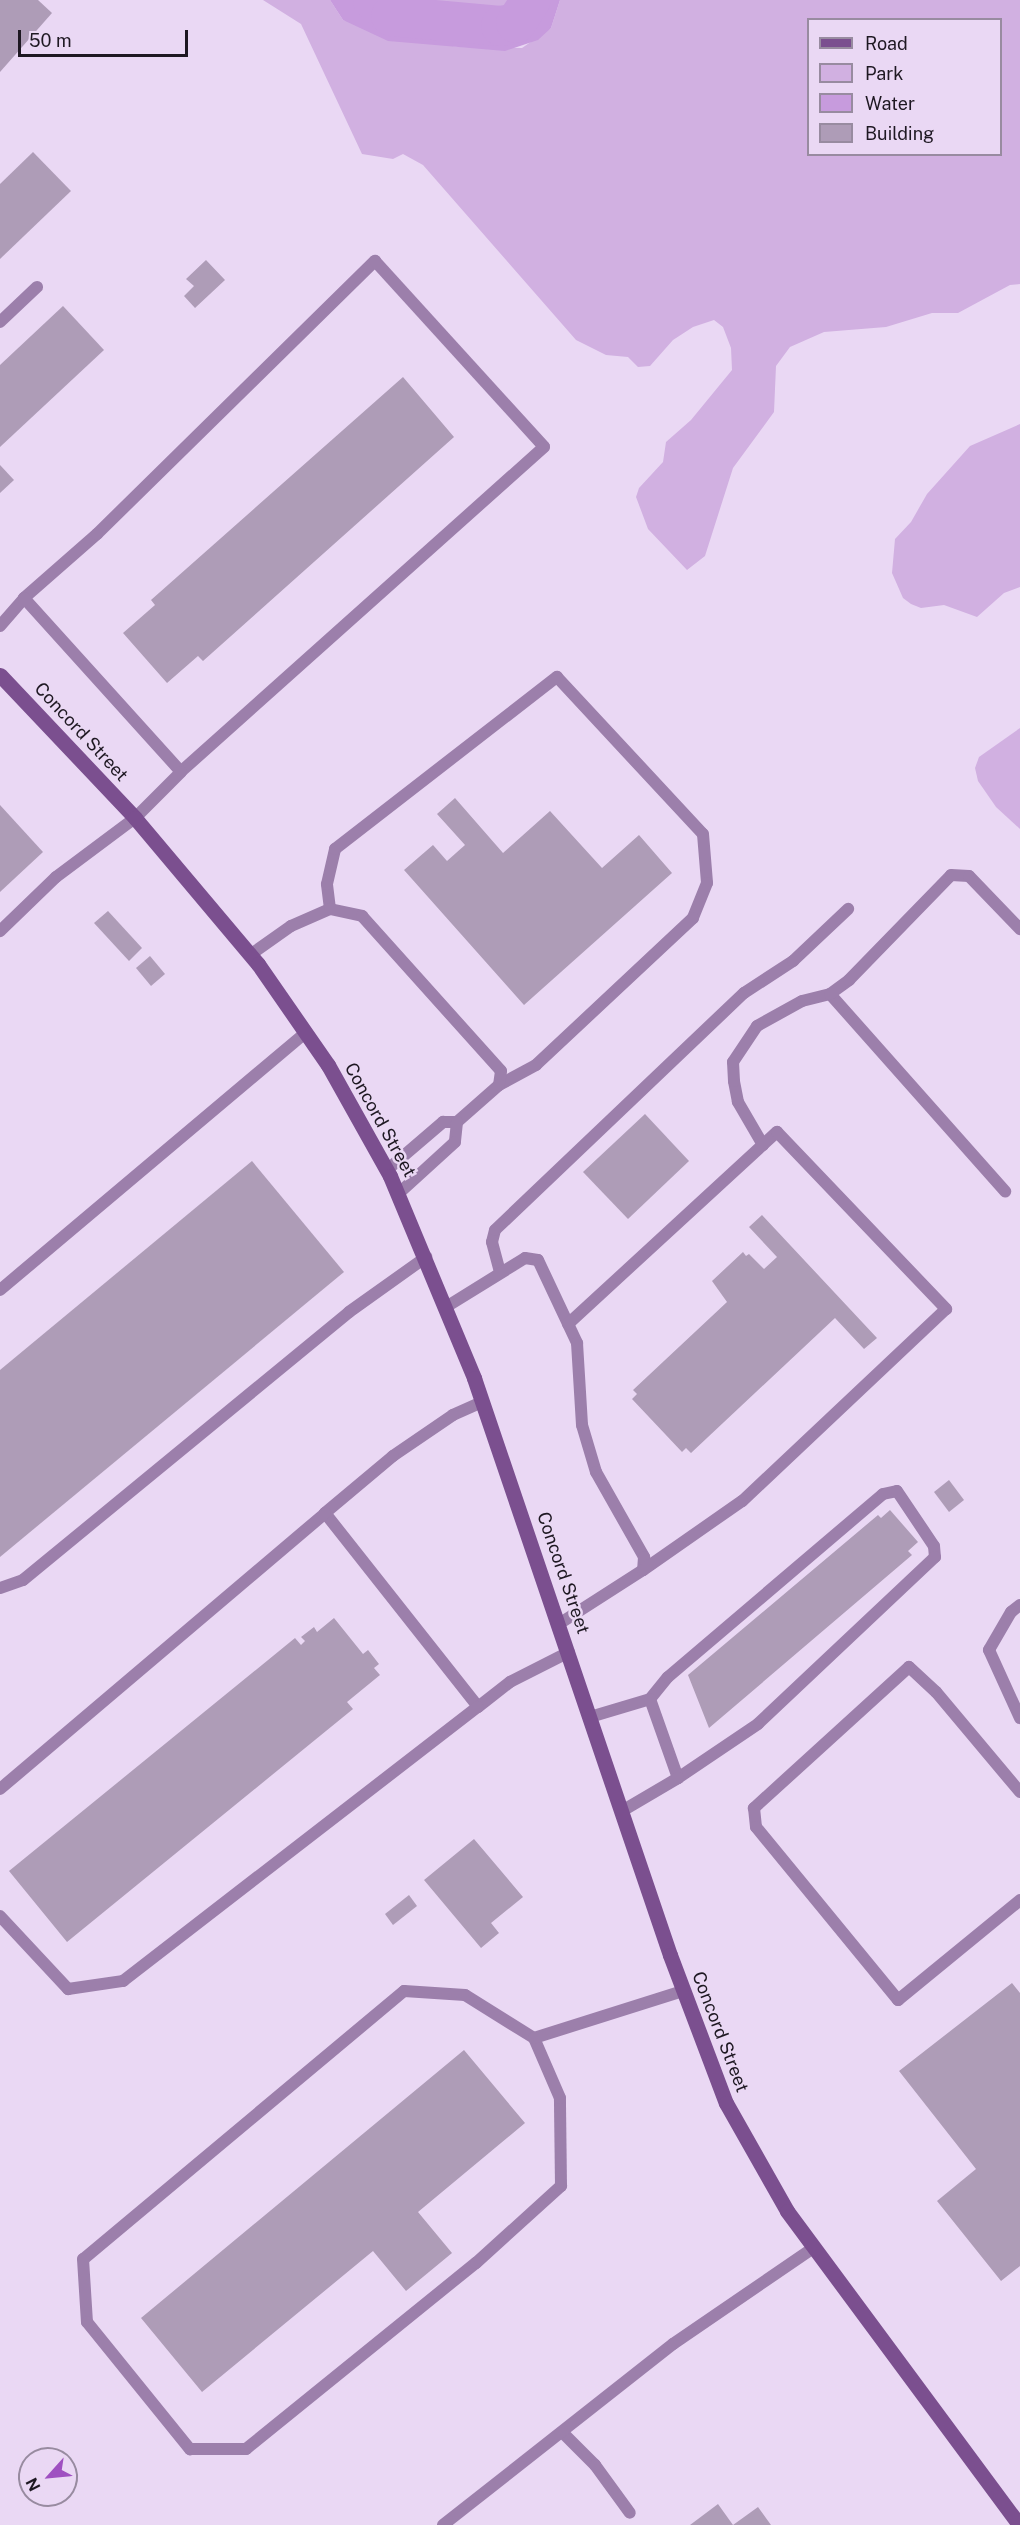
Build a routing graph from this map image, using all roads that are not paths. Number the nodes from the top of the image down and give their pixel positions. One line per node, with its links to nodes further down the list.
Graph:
1 (37, 287): 2 (lane)
2 (0, 322)
3 (24, 598): 4 (lane); 6 (lane); 6 (lane)
4 (0, 626)
5 (0, 675): 7 (street, Concord Street)
6 (181, 772): 7 (lane)
7 (135, 818): 11 (lane); 12 (street, Concord Street)
8 (330, 909): 12 (lane); 15 (lane); 15 (lane)
9 (848, 909): 22 (lane)
10 (1020, 929): 13 (lane)
11 (0, 931)
12 (250, 955): 14 (street, Concord Street)
13 (830, 994): 17 (lane); 19 (lane)
14 (305, 1033): 18 (street, Concord Street); 23 (lane)
15 (499, 1085): 16 (lane)
16 (457, 1122): 18 (lane); 20 (lane)
17 (763, 1145): 25 (lane); 28 (lane)
18 (387, 1170): 20 (street, Concord Street)
19 (1005, 1191)
20 (398, 1194): 21 (street, Concord Street)
21 (426, 1257): 24 (street, Concord Street); 29 (lane)
22 (500, 1272): 24 (lane); 25 (lane)
23 (0, 1290)
24 (446, 1307): 26 (street, Concord Street)
25 (568, 1324): 28 (lane)
26 (482, 1402): 27 (lane); 31 (street, Concord Street)
27 (325, 1513): 34 (lane); 38 (lane)
28 (643, 1570): 31 (lane)
29 (0, 1588)
30 (1020, 1605): 36 (lane)
31 (559, 1624): 32 (street, Concord Street)
32 (569, 1652): 34 (lane); 35 (street, Concord Street)
33 (650, 1699): 35 (lane); 37 (lane); 37 (lane)
34 (478, 1707): 42 (lane)
35 (591, 1717): 40 (street, Concord Street)
36 (1020, 1718)
37 (678, 1778): 40 (lane)
38 (0, 1789)
39 (1020, 1792): 41 (lane)
40 (622, 1811): 43 (street, Concord Street)
41 (1020, 1900)
42 (0, 1916)
43 (683, 1991): 44 (lane); 45 (street, Concord Street)
44 (534, 2038): 44 (lane)
45 (813, 2248): 46 (lane); 49 (street, Concord Street)
46 (562, 2432): 47 (lane); 48 (lane)
47 (630, 2513)
48 (443, 2525)
49 (1019, 2525)

